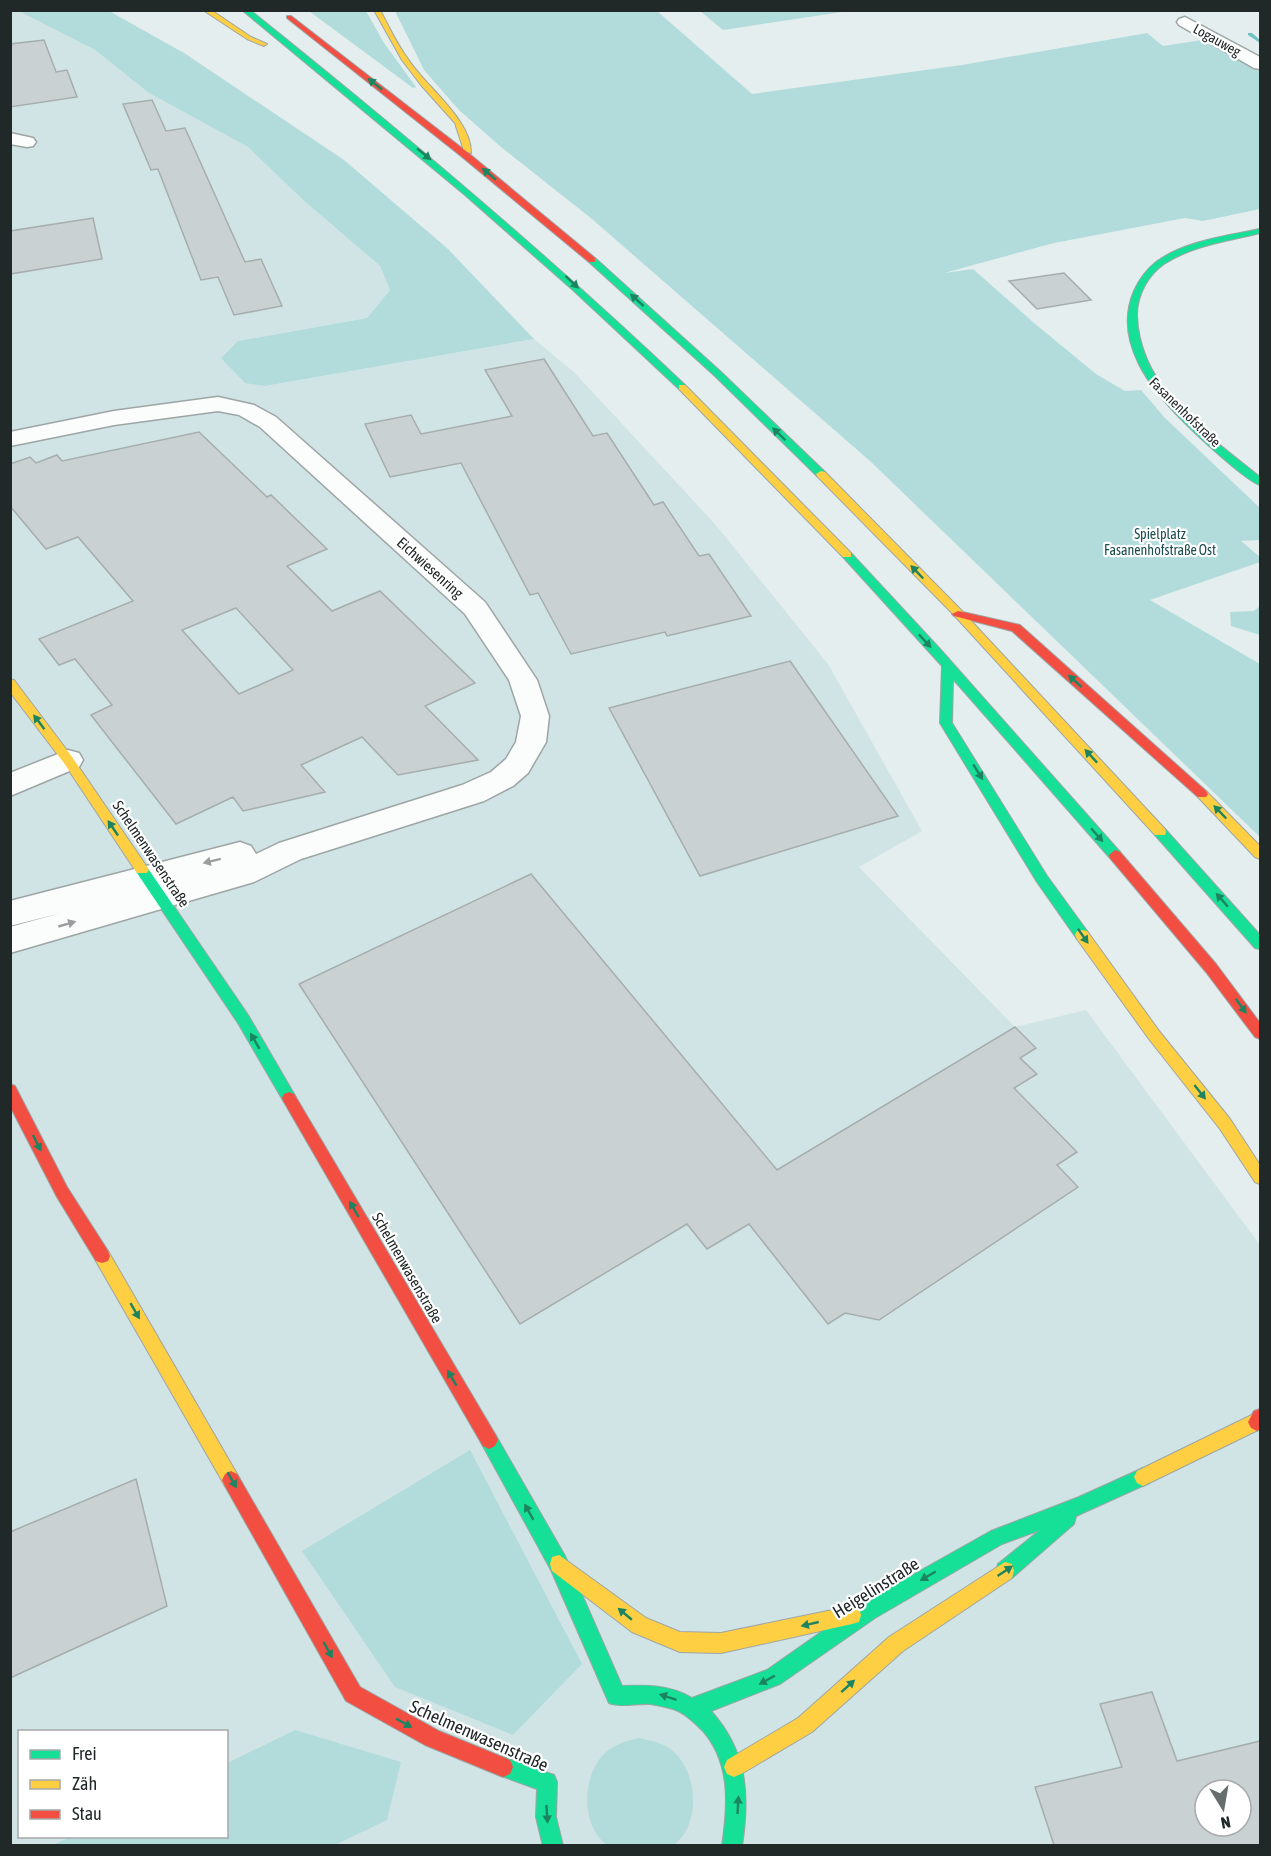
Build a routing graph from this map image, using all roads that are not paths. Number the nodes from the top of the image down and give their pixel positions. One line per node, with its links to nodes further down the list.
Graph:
1 (206, 10): 7 (main road)
2 (245, 10): 7 (main road)
3 (281, 10): 8 (main road, one-way to 3)
4 (377, 10): 8 (main road)
5 (1185, 22): 6 (street, Logauweg)
6 (1257, 59)
7 (313, 65): 13 (main road, one-way to 13)
8 (471, 158): 12 (main road, one-way to 8)
9 (1260, 231): 11 (main road, Fasanenhofstraße)
10 (10, 439): 18 (street, Eichwiesenring)
11 (1260, 482)
12 (958, 614): 17 (main road, one-way to 12); 21 (main road, one-way to 12)
13 (948, 666): 22 (main road, one-way to 22); 24 (main road, one-way to 24)
14 (10, 683): 15 (main road, Schelmenwasenstraße, one-way to 14)
15 (68, 760): 16 (street); 18 (main road, Schelmenwasenstraße, one-way to 15)
16 (10, 785)
17 (1260, 854)
18 (154, 887): 19 (street); 20 (street, one-way to 18); 27 (main road, Schelmenwasenstraße, one-way to 18)
19 (10, 914)
20 (10, 940)
21 (1260, 944)
22 (1260, 1033)
23 (10, 1090): 31 (main road, Schelmenwasenstraße, one-way to 31)
24 (1260, 1176)
25 (1260, 1420): 26 (main road, Heigelinstraße)
26 (1082, 1505): 28 (main road, Heigelinstraße, one-way to 28); 30 (main road, Heigelinstraße, one-way to 26)
27 (558, 1563): 28 (main road, one-way to 27); 29 (main road, Schelmenwasenstraße, one-way to 27)
28 (867, 1611): 29 (main road, Heigelinstraße, one-way to 29)
29 (693, 1708): 30 (main road, Schelmenwasenstraße)
30 (734, 1767): 32 (main road, Schelmenwasenstraße, one-way to 30)
31 (554, 1845)
32 (733, 1845)

